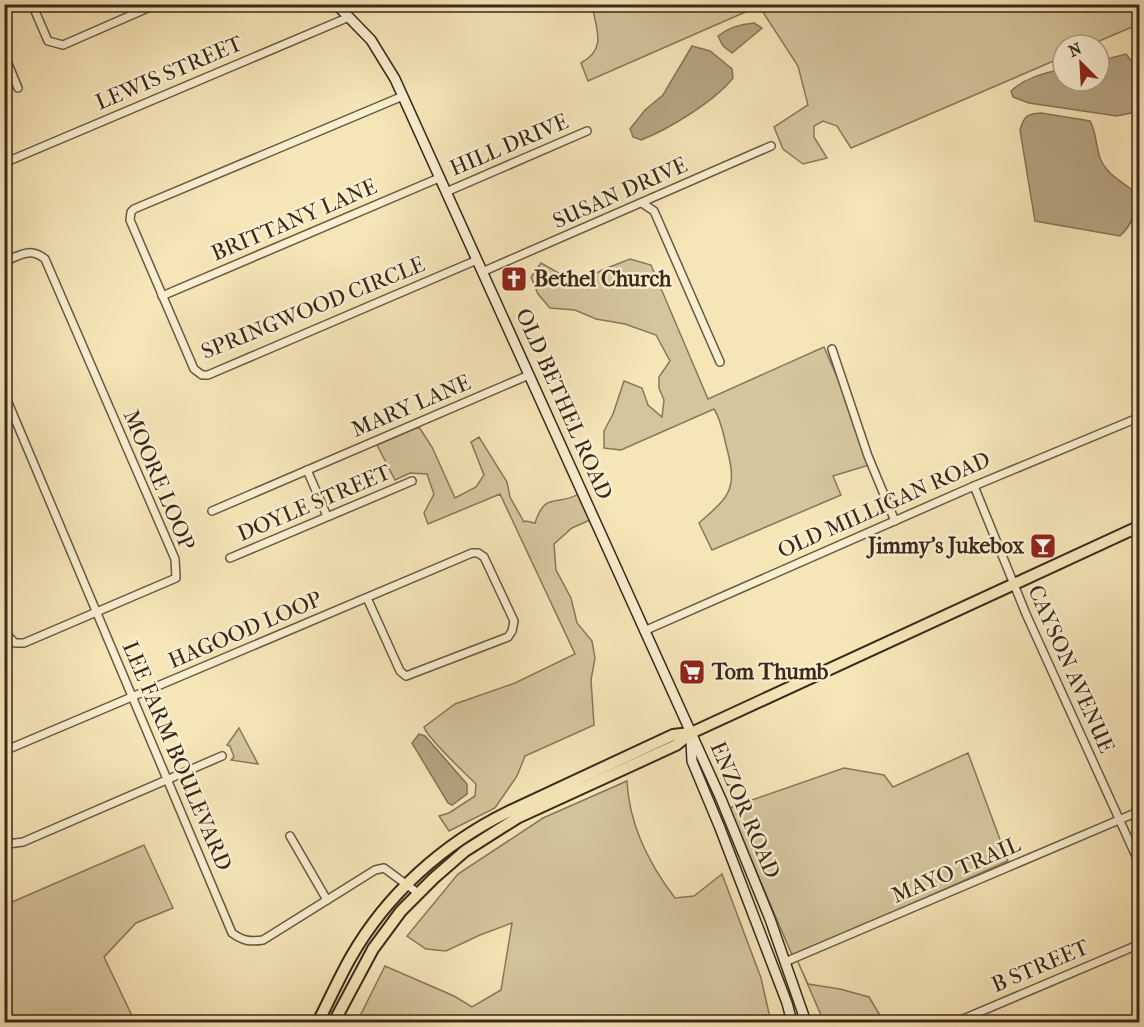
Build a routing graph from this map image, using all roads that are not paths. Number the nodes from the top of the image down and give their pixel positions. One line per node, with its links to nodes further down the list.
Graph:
1 (32, 4): 2 (street)
2 (157, 4)
3 (336, 4): 4 (street, OLD BETHEL ROAD)
4 (349, 17): 7 (street, OLD BETHEL ROAD); 10 (street, LEWIS STREET)
5 (4, 54): 6 (street)
6 (18, 88)
7 (403, 96): 11 (street, OLD BETHEL ROAD); 17 (street, SPRINGWOOD CIRCLE)
8 (587, 131): 12 (street, HILL DRIVE)
9 (771, 146): 13 (street, SUSAN DRIVE)
10 (4, 163)
11 (439, 178): 12 (street, OLD BETHEL ROAD); 17 (street, BRITTANY LANE)
12 (446, 192): 14 (street, OLD BETHEL ROAD)
13 (642, 203): 16 (street, SUSAN DRIVE); 19 (street)
14 (477, 260): 16 (street, OLD BETHEL ROAD); 17 (street, SPRINGWOOD CIRCLE)
15 (4, 262): 33 (street, MOORE LOOP)
16 (482, 272): 20 (street, OLD BETHEL ROAD)
17 (162, 296)
18 (832, 349): 28 (street)
19 (720, 362)
20 (529, 375): 23 (street, MARY LANE); 35 (street, OLD BETHEL ROAD)
21 (4, 393): 33 (street, LEE FARM BOULEVARD)
22 (1140, 417): 25 (street, OLD MILLIGAN ROAD)
23 (307, 470): 26 (street, MARY LANE); 27 (street)
24 (411, 481): 27 (street, DOYLE STREET)
25 (974, 486): 28 (street, OLD MILLIGAN ROAD); 31 (street, CAYSON AVENUE)
26 (212, 510)
27 (327, 516): 30 (street, DOYLE STREET)
28 (895, 521): 35 (street, OLD MILLIGAN ROAD)
29 (1140, 526): 31 (main road)
30 (230, 558)
31 (1014, 584): 37 (main road); 42 (street, CAYSON AVENUE)
32 (367, 598): 32 (street, HAGOOD LOOP); 36 (street, HAGOOD LOOP)
33 (97, 612): 34 (street, MOORE LOOP); 36 (street, LEE FARM BOULEVARD)
34 (4, 626)
35 (644, 630): 37 (street, OLD BETHEL ROAD)
36 (133, 698): 38 (street, HAGOOD LOOP); 40 (street, LEE FARM BOULEVARD)
37 (691, 733): 46 (main road); 47 (main road); 50 (street, ENZOR ROAD); 53 (street, ENZOR ROAD)
38 (4, 751)
39 (222, 756): 40 (street)
40 (167, 780): 44 (street); 48 (street, LEE FARM BOULEVARD)
41 (1140, 812): 42 (street, MAYO TRAIL)
42 (1118, 820): 45 (street, CAYSON AVENUE); 50 (street, MAYO TRAIL)
43 (290, 836): 48 (street)
44 (4, 842)
45 (1140, 865)
46 (407, 884): 47 (street, LEE FARM BOULEVARD); 48 (street, LEE FARM BOULEVARD); 51 (main road)
47 (418, 893): 52 (main road)
48 (327, 900)
49 (1140, 944): 55 (street, B STREET)
50 (785, 962): 54 (street, ENZOR ROAD)
51 (320, 1019): 52 (street)
52 (334, 1022)
53 (792, 1023)
54 (806, 1023)
55 (956, 1023)

